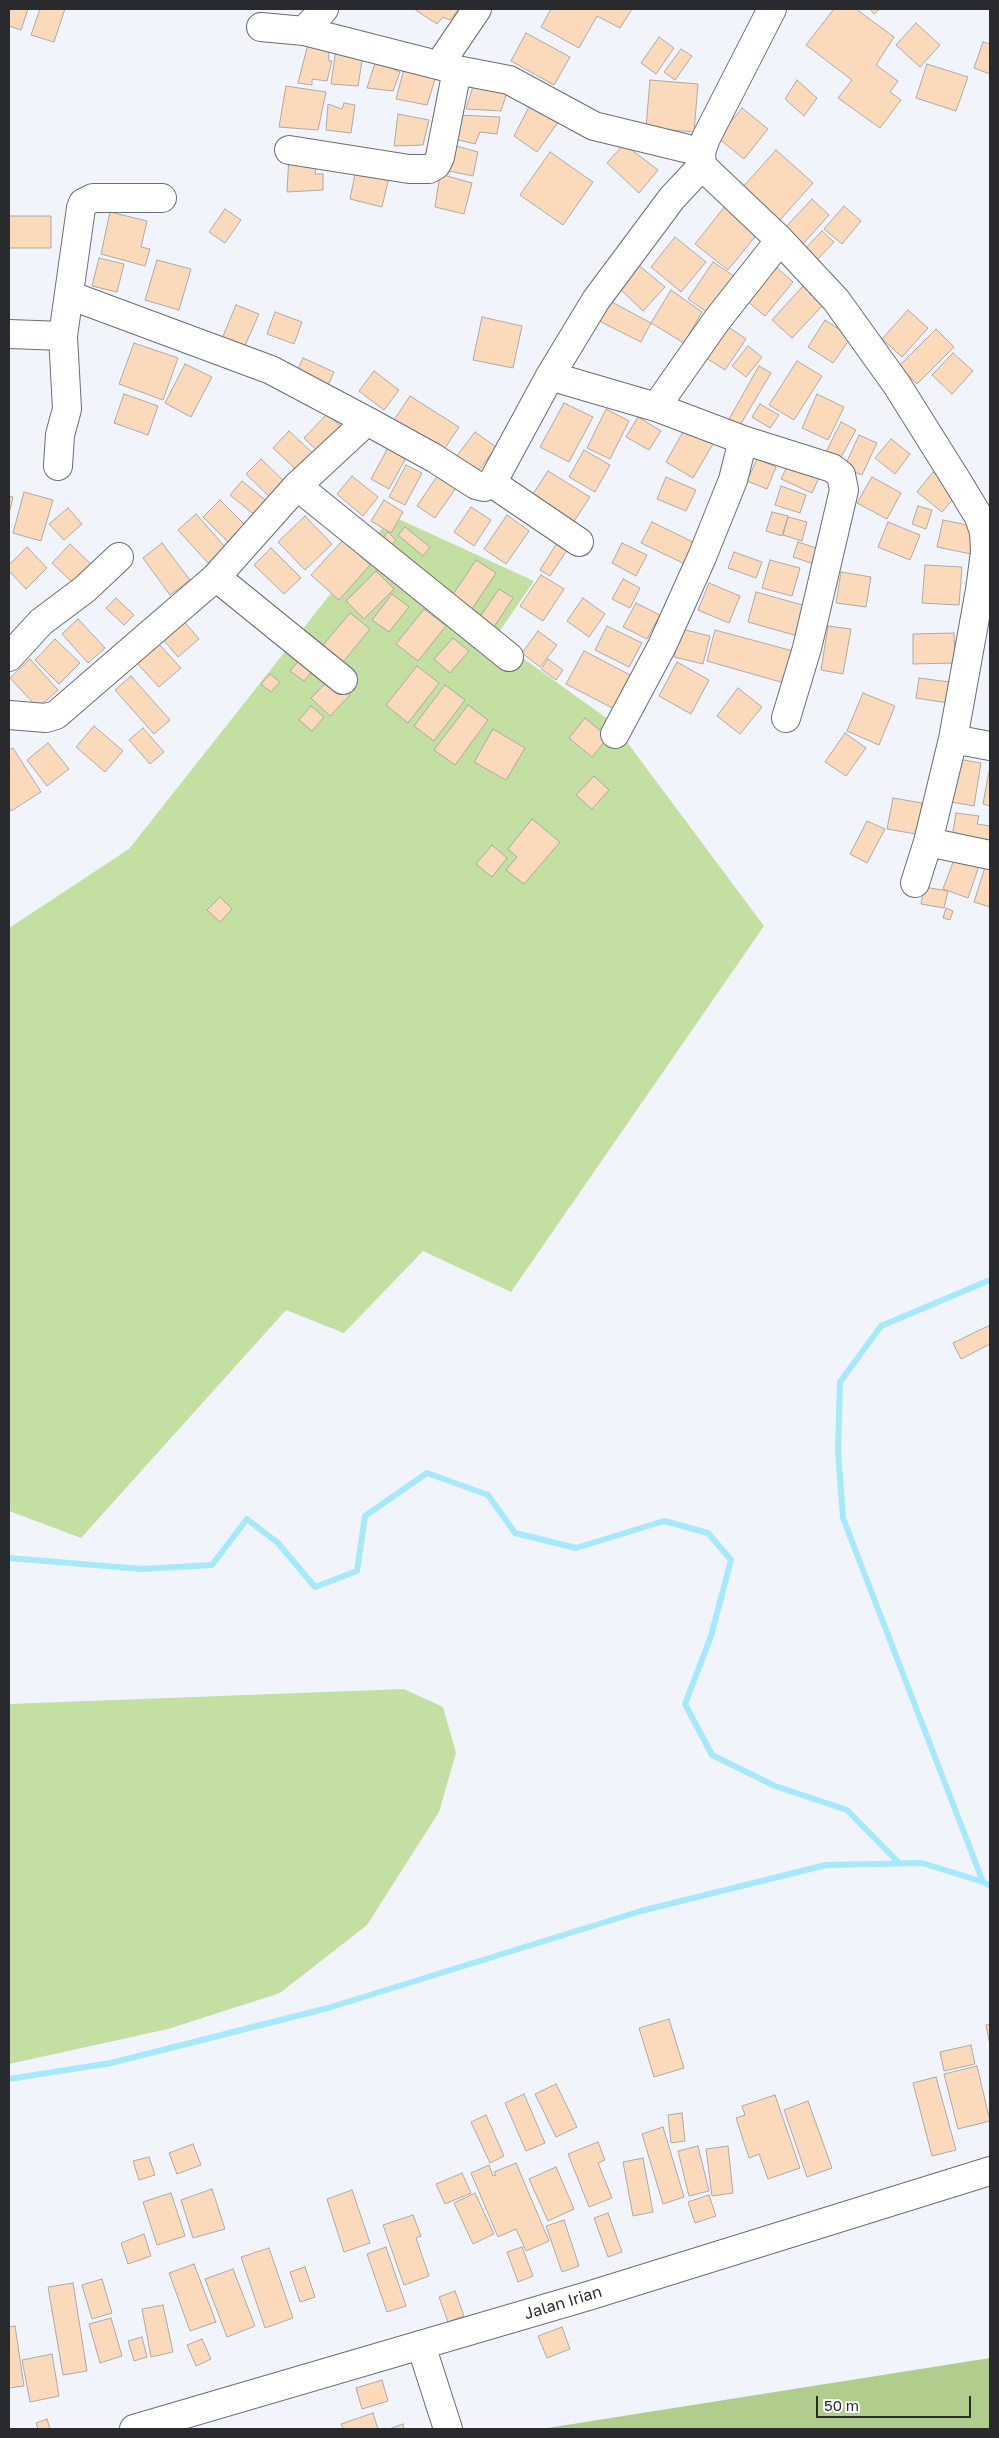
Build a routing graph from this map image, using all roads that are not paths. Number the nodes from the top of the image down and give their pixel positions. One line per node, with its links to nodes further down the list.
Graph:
1 (324, 9): 5 (street)
2 (477, 9): 6 (street)
3 (772, 9): 8 (street)
4 (261, 27): 5 (street)
5 (304, 31): 6 (street)
6 (448, 67): 7 (street); 8 (street)
7 (288, 150)
8 (702, 159): 10 (street); 14 (street)
9 (162, 198): 11 (street)
10 (780, 240): 15 (street); 24 (street)
11 (69, 295): 13 (street); 16 (street)
12 (9, 334): 13 (street)
13 (63, 336): 18 (street)
14 (550, 376): 15 (street); 19 (street)
15 (656, 407): 17 (street)
16 (367, 421): 19 (street); 20 (street)
17 (743, 440): 29 (street); 30 (street)
18 (58, 466)
19 (492, 483): 21 (street)
20 (297, 486): 23 (street); 26 (street)
21 (579, 542)
22 (119, 557): 25 (street)
23 (216, 577): 27 (street); 28 (street)
24 (982, 620): 31 (street)
25 (9, 656)
26 (509, 657)
27 (343, 680)
28 (9, 715)
29 (786, 718)
30 (616, 734)
31 (953, 738): 32 (street); 33 (street)
32 (990, 746)
33 (928, 842): 34 (street); 35 (street)
34 (990, 855)
35 (915, 883)
36 (990, 2171): 37 (street, Jalan Irian)
37 (421, 2344): 38 (street, Jalan Irian); 39 (street)
38 (134, 2429)
39 (448, 2429)

